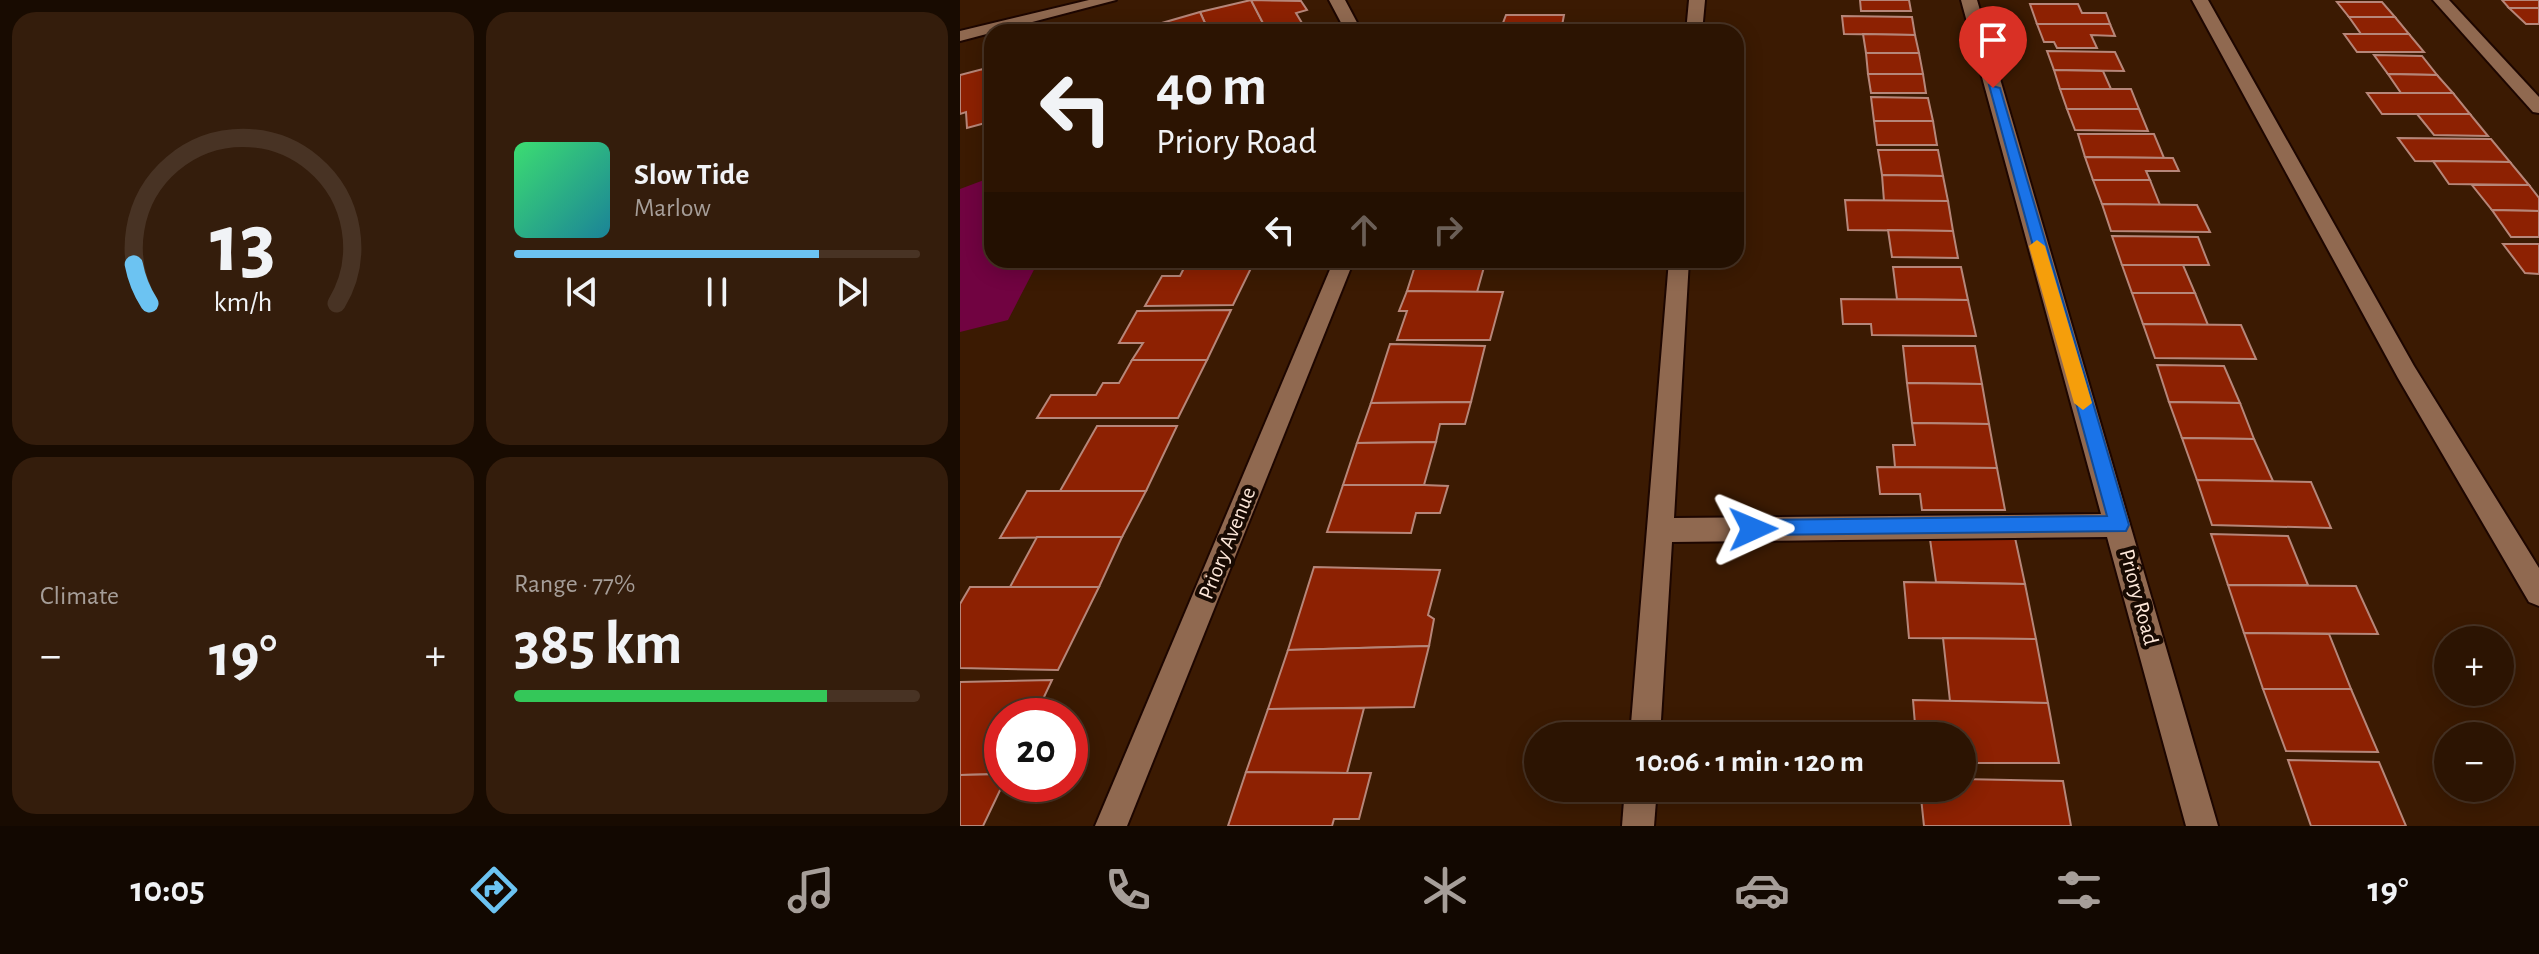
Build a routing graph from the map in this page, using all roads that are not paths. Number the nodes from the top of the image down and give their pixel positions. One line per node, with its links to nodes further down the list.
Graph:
1 (1108, 0): 7 (street)
2 (1337, 0): 8 (street)
3 (1697, 0): 9 (street)
4 (1969, 0): 15 (street, Priory Road)
5 (2200, 0): 17 (street)
6 (2441, 0): 12 (street)
7 (1009, 24)
8 (1350, 24)
9 (1695, 24)
10 (984, 30): 11 (street)
11 (960, 36)
12 (2539, 108)
13 (1341, 268): 20 (street, Priory Avenue)
14 (1678, 268): 16 (street)
15 (2119, 525): 16 (street); 22 (street, Priory Road)
16 (1662, 530): 18 (street)
17 (2539, 593)
18 (1646, 722)
19 (1640, 802): 21 (street)
20 (1111, 826)
21 (1638, 826)
22 (2202, 826)

